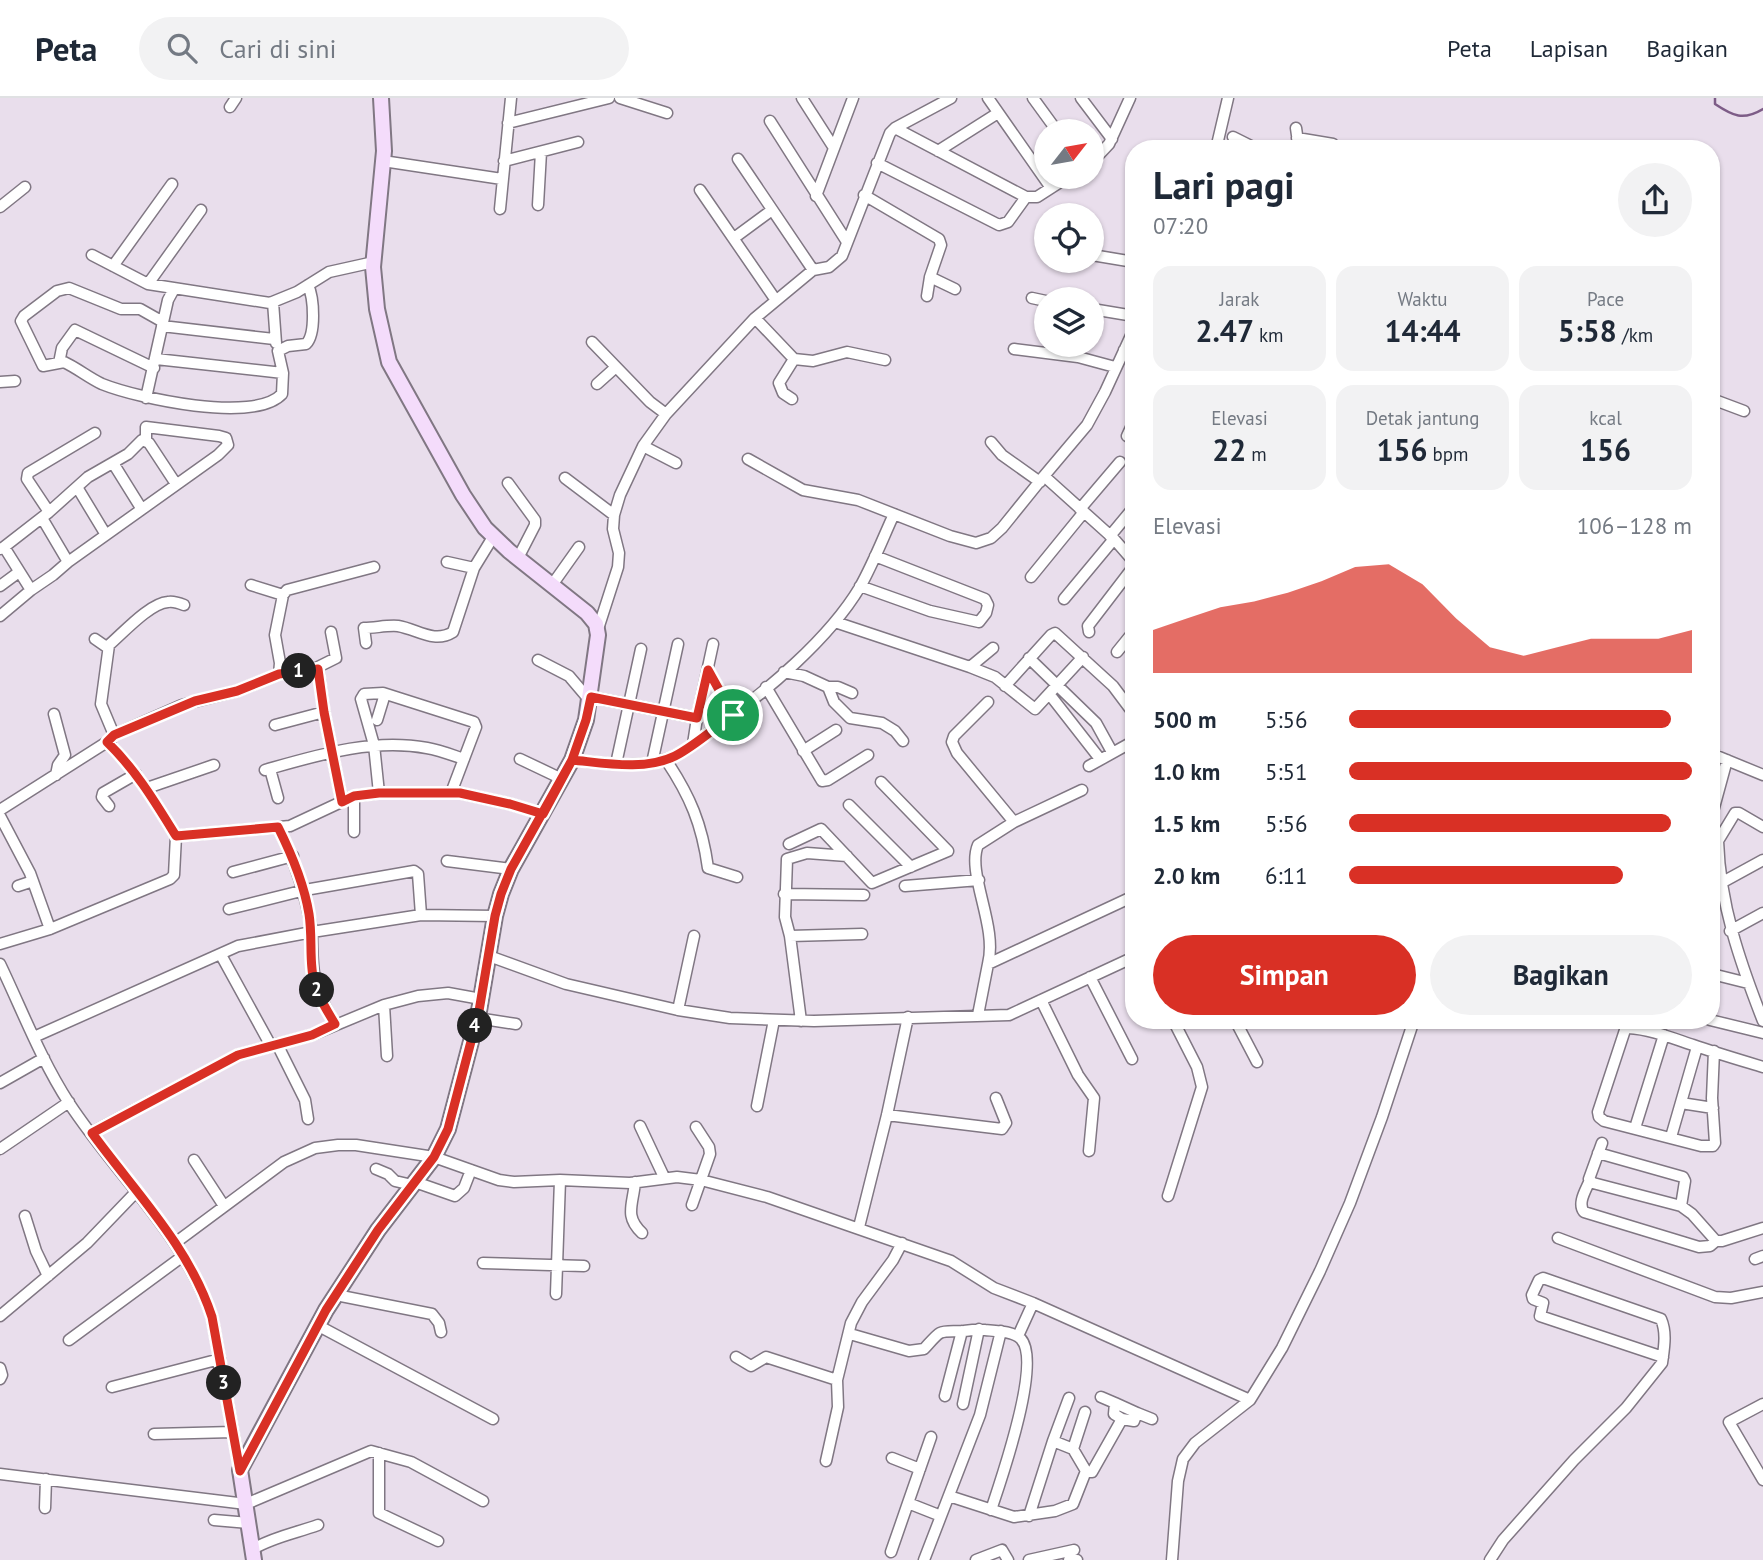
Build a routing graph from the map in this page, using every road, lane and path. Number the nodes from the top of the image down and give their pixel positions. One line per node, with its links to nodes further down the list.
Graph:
1 (381, 98): 29 (street)
2 (511, 98): 17 (street)
3 (609, 98): 17 (street)
4 (620, 98): 13 (street)
5 (802, 98): 24 (street)
6 (853, 98): 24 (street)
7 (951, 98): 18 (street)
8 (988, 98): 14 (street)
9 (1033, 98): 15 (street)
10 (1081, 98): 20 (street)
11 (1228, 98): 21 (street)
12 (1128, 99): 20 (street)
13 (667, 113)
14 (998, 114): 25 (street); 32 (street)
15 (1048, 119)
16 (770, 121): 39 (street)
17 (508, 124): 30 (street)
18 (895, 128): 25 (street); 31 (street)
19 (1233, 136): 22 (street)
20 (1112, 139): 26 (street)
21 (1218, 140)
22 (1240, 140)
23 (578, 142): 27 (street)
24 (834, 148): 39 (street)
25 (938, 151): 40 (street)
26 (1104, 151)
27 (541, 152): 30 (street); 41 (street)
28 (738, 159): 45 (street)
29 (383, 161): 33 (street); 51 (street)
30 (504, 161): 33 (street)
31 (877, 163): 38 (street); 40 (street)
32 (1034, 164)
33 (502, 179): 43 (street)
34 (172, 184): 52 (street)
35 (25, 187): 42 (street)
36 (1049, 189): 40 (street)
37 (700, 190): 46 (street)
38 (864, 195): 47 (street); 54 (street)
39 (816, 197): 47 (street)
40 (1027, 197)
41 (538, 205)
42 (0, 207)
43 (500, 209)
44 (201, 210): 55 (street)
45 (772, 211): 46 (street); 53 (street)
46 (734, 238): 60 (street)
47 (847, 242): 53 (street)
48 (92, 255): 52 (street)
49 (1104, 257): 50 (street)
50 (1125, 260)
51 (374, 262): 56 (street); 106 (street)
52 (113, 266): 55 (street)
53 (813, 270): 60 (street)
54 (930, 277): 58 (street); 59 (street)
55 (149, 284): 57 (street)
56 (308, 285): 61 (street); 69 (street)
57 (174, 289): 61 (street); 65 (street)
58 (955, 289)
59 (927, 296)
60 (775, 299): 64 (street)
61 (273, 302): 66 (street)
62 (1104, 311): 63 (street)
63 (1125, 314)
64 (755, 318): 71 (street); 85 (street)
65 (163, 324): 66 (street); 73 (street); 74 (street)
66 (274, 339): 69 (street)
67 (592, 342): 75 (street)
68 (1014, 349): 76 (street)
69 (278, 351): 77 (street)
70 (1125, 357): 76 (street)
71 (793, 359): 72 (street); 82 (street)
72 (885, 360)
73 (59, 363): 74 (street); 81 (street)
74 (155, 364): 77 (street); 81 (street)
75 (616, 367): 80 (street); 85 (street)
76 (1115, 367): 95 (street)
77 (283, 373): 81 (street)
78 (15, 381): 79 (street)
79 (0, 382)
80 (597, 384)
81 (146, 398)
82 (792, 399)
83 (1720, 402): 84 (street)
84 (1744, 411)
85 (666, 414): 89 (street)
86 (95, 433): 102 (street)
87 (146, 440): 92 (street); 97 (street); 97 (street)
88 (991, 442): 95 (street)
89 (643, 446): 93 (street); 103 (street)
90 (748, 459): 101 (street)
91 (1120, 462): 100 (street)
92 (113, 463): 98 (street); 99 (street)
93 (676, 463)
94 (565, 478): 103 (street)
95 (1042, 479): 100 (street); 101 (street)
96 (508, 483): 112 (street)
97 (176, 484): 99 (street)
98 (77, 487): 102 (street); 105 (street)
99 (141, 509): 105 (street)
100 (1082, 510): 107 (street); 119 (street)
101 (894, 514): 111 (street)
102 (46, 515): 109 (street); 113 (street)
103 (614, 515): 130 (street)
104 (1125, 520): 107 (street)
105 (106, 535): 113 (street)
106 (493, 537): 112 (street); 116 (street)
107 (1112, 538): 110 (street); 126 (street)
108 (579, 547): 121 (street)
109 (2, 548): 117 (street)
110 (1125, 553)
111 (875, 556): 123 (street); 123 (street)
112 (518, 558): 121 (street)
113 (68, 562): 124 (street)
114 (447, 562): 116 (street)
115 (374, 567): 125 (street)
116 (474, 568): 135 (street)
117 (19, 572): 122 (street); 124 (street)
118 (1125, 576): 132 (street)
119 (1031, 577)
120 (251, 585): 125 (street)
121 (552, 585): 130 (street)
122 (0, 586)
123 (860, 586): 129 (street)
124 (31, 590): 128 (street)
125 (283, 595): 149 (street)
126 (1064, 599)
127 (184, 605): 138 (street)
128 (0, 616)
129 (835, 622): 145 (street); 148 (street)
130 (597, 629): 156 (street)
131 (331, 632): 146 (street)
132 (1089, 632)
133 (95, 639): 138 (street)
134 (1125, 642): 141 (street)
135 (366, 643)
136 (713, 643): 147 (street)
137 (678, 644): 160 (street)
138 (108, 648): 168 (street)
139 (993, 648): 145 (street)
140 (641, 649): 159 (street)
141 (1117, 652)
142 (1083, 657): 143 (street); 153 (street); 157 (street)
143 (1029, 658): 150 (street); 153 (street)
144 (538, 660): 156 (street)
145 (971, 667): 150 (street)
146 (318, 669): 149 (street); 161 (street)
147 (708, 670): 163 (street); 164 (street)
148 (784, 673): 151 (street); 152 (street)
149 (279, 674): 168 (street)
150 (1005, 686): 153 (street)
151 (766, 687): 163 (street); 173 (street)
152 (828, 687): 154 (street); 169 (street)
153 (1054, 691): 175 (street); 179 (street)
154 (852, 692)
155 (385, 694): 165 (street); 171 (street); 178 (street)
156 (591, 697): 159 (street); 181 (street)
157 (1125, 700)
158 (988, 702): 206 (street)
159 (629, 703): 160 (street); 185 (street)
160 (663, 710): 164 (street); 184 (street)
161 (324, 712): 166 (street); 174 (street)
162 (54, 714): 189 (street)
163 (733, 715): 170 (street)
164 (697, 718): 170 (street)
165 (377, 720)
166 (275, 726)
167 (836, 730): 173 (street)
168 (110, 738): 188 (street); 189 (street)
169 (903, 741)
170 (693, 744): 182 (street)
171 (374, 745): 174 (street); 178 (street); 196 (street)
172 (1125, 746): 175 (street)
173 (803, 751): 176 (street)
174 (331, 752): 199 (street); 200 (street)
175 (1112, 752): 179 (street)
176 (868, 755)
177 (1720, 757): 183 (street)
178 (464, 759): 197 (street)
179 (1100, 759): 187 (street)
180 (520, 760): 191 (street)
181 (572, 760): 185 (street); 191 (street)
182 (666, 760): 184 (street); 220 (street)
183 (1727, 760): 190 (street); 192 (street)
184 (652, 763): 185 (street)
185 (616, 764)
186 (214, 765): 194 (street)
187 (1089, 766)
188 (136, 774): 194 (street); 202 (street)
189 (56, 775): 203 (street)
190 (1763, 775)
191 (562, 779): 204 (street)
192 (1720, 780)
193 (881, 782): 217 (street)
194 (147, 788): 211 (street)
195 (1082, 790): 206 (street)
196 (379, 793): 197 (street); 198 (street)
197 (452, 793): 204 (street)
198 (354, 796): 200 (street); 209 (street)
199 (278, 798)
200 (342, 802): 207 (street)
201 (849, 805): 217 (street)
202 (108, 806)
203 (0, 810)
204 (543, 814): 218 (street)
205 (0, 816): 223 (street)
206 (1014, 822): 222 (street)
207 (278, 827): 211 (street); 213 (street)
208 (1763, 827): 210 (street)
209 (354, 832)
210 (1720, 832)
211 (176, 836): 235 (street)
212 (789, 844): 214 (street)
213 (293, 856): 219 (street); 227 (street)
214 (847, 856): 217 (street); 228 (street)
215 (1763, 860): 224 (street)
216 (447, 861): 218 (street)
217 (911, 867)
218 (511, 869): 234 (street)
219 (233, 872)
220 (737, 877)
221 (1720, 877): 224 (street)
222 (979, 880): 226 (street); 246 (street)
223 (33, 881): 225 (street); 235 (street)
224 (1721, 883): 236 (street)
225 (18, 886)
226 (905, 886)
227 (305, 890): 231 (street); 233 (street); 237 (street)
228 (784, 894): 229 (street); 240 (street)
229 (864, 895)
230 (1125, 900): 246 (street)
231 (229, 909)
232 (1763, 913): 236 (street)
233 (421, 915): 234 (street); 237 (street)
234 (495, 916): 243 (street)
235 (50, 929): 241 (street)
236 (1730, 931): 249 (street)
237 (312, 932): 242 (street); 261 (street)
238 (862, 934): 240 (street)
239 (694, 936): 253 (street)
240 (790, 936): 258 (street)
241 (0, 944)
242 (221, 955): 270 (street); 271 (street)
243 (489, 956): 250 (street); 253 (street)
244 (1125, 961): 248 (street)
245 (0, 964): 270 (street)
246 (988, 964): 254 (street)
247 (1720, 976): 249 (street)
248 (1090, 977): 251 (street); 276 (street)
249 (1748, 984): 259 (street)
250 (481, 999): 252 (street); 255 (street)
251 (1041, 1000): 254 (street); 293 (street)
252 (384, 1005): 261 (street); 274 (street)
253 (678, 1010): 257 (street)
254 (978, 1015): 256 (street)
255 (477, 1017): 262 (street); 294 (street)
256 (908, 1017): 258 (street); 285 (street)
257 (774, 1020): 258 (street); 283 (street)
258 (801, 1021)
259 (1763, 1021)
260 (1720, 1022): 268 (street)
261 (335, 1024): 271 (street)
262 (516, 1024)
263 (1178, 1029): 305 (street)
264 (1240, 1029): 277 (street)
265 (1411, 1029): 345 (street)
266 (1625, 1029): 289 (street)
267 (1637, 1029): 269 (street)
268 (1763, 1033)
269 (1664, 1035): 272 (street); 289 (street)
270 (34, 1037): 275 (street)
271 (274, 1045): 286 (street); 290 (street)
272 (1697, 1047): 273 (street); 282 (street)
273 (1714, 1051): 278 (street); 284 (street)
274 (387, 1056)
275 (44, 1058): 279 (street); 281 (street)
276 (1132, 1059)
277 (1257, 1062)
278 (1763, 1067)
279 (0, 1083)
280 (996, 1098): 285 (street)
281 (69, 1102): 290 (street); 292 (street)
282 (1681, 1103): 284 (street); 291 (street)
283 (757, 1106)
284 (1713, 1108): 291 (street)
285 (887, 1115): 310 (street)
286 (308, 1119)
287 (640, 1126): 298 (street)
288 (696, 1127): 300 (street)
289 (1634, 1128): 291 (street)
290 (92, 1133): 304 (street)
291 (1671, 1137)
292 (0, 1149)
293 (1089, 1151)
294 (434, 1157): 297 (street); 303 (street); 307 (street)
295 (194, 1160): 307 (street)
296 (376, 1169): 303 (street)
297 (471, 1170): 299 (street); 303 (street)
298 (664, 1177): 300 (street); 302 (street)
299 (559, 1180): 302 (street); 319 (street)
300 (701, 1180): 306 (street); 310 (street)
301 (1590, 1180): 308 (street); 308 (street); 314 (street)
302 (635, 1182): 312 (street)
303 (414, 1184): 324 (street)
304 (137, 1191): 316 (street); 321 (street)
305 (1168, 1196)
306 (692, 1205)
307 (224, 1206): 316 (street)
308 (1681, 1206): 314 (street)
309 (25, 1216): 321 (street)
310 (859, 1227): 315 (street)
311 (1763, 1228): 314 (street)
312 (642, 1233)
313 (1558, 1238): 322 (street)
314 (1716, 1241)
315 (902, 1242): 325 (street); 332 (street)
316 (175, 1243): 317 (street)
317 (183, 1256): 334 (street); 337 (street)
318 (483, 1263): 319 (street)
319 (557, 1266): 320 (street); 323 (street)
320 (584, 1266)
321 (48, 1276): 326 (street)
322 (1763, 1292)
323 (556, 1294)
324 (336, 1295): 327 (street); 331 (street)
325 (1034, 1304): 333 (street); 345 (street)
326 (0, 1316)
327 (317, 1325): 351 (street); 363 (street)
328 (979, 1329): 329 (street); 330 (street); 347 (street)
329 (962, 1331): 332 (street); 342 (street)
330 (1001, 1331): 333 (street); 368 (street)
331 (441, 1332)
332 (850, 1334): 340 (street)
333 (1018, 1336): 373 (street)
334 (69, 1339)
335 (736, 1357): 340 (street)
336 (1663, 1357): 336 (street); 388 (street)
337 (220, 1359): 341 (street); 354 (street)
338 (0, 1368): 339 (street)
339 (0, 1379)
340 (837, 1380): 361 (street)
341 (112, 1387)
342 (945, 1396)
343 (1101, 1397): 346 (street)
344 (1069, 1398): 357 (street)
345 (1250, 1399): 387 (street)
346 (1115, 1403): 350 (street); 352 (street)
347 (963, 1404)
348 (1763, 1404): 367 (street)
349 (1085, 1412): 358 (street)
350 (1137, 1413): 352 (street); 353 (street)
351 (493, 1419)
352 (1122, 1419): 364 (street)
353 (1152, 1419)
354 (233, 1432): 355 (street); 363 (street)
355 (153, 1434)
356 (931, 1437): 362 (street)
357 (1053, 1441): 358 (street); 375 (street)
358 (1073, 1449): 364 (street)
359 (379, 1453): 369 (street); 371 (street); 379 (street)
360 (892, 1458): 362 (street)
361 (826, 1461)
362 (919, 1469): 370 (street)
363 (240, 1471): 371 (street)
364 (1086, 1471): 375 (street)
365 (0, 1474): 366 (street)
366 (46, 1479): 371 (street); 372 (street)
367 (1763, 1480)
368 (949, 1496): 373 (street); 374 (street)
369 (483, 1502)
370 (908, 1503): 374 (street); 380 (street)
371 (246, 1504): 377 (street)
372 (45, 1508)
373 (991, 1510): 375 (street)
374 (941, 1516): 383 (street)
375 (1029, 1516)
376 (214, 1520): 377 (street)
377 (249, 1524): 381 (street)
378 (318, 1525): 381 (street)
379 (438, 1541)
380 (891, 1552)
381 (253, 1555)
382 (1073, 1557): 386 (street)
383 (924, 1560)
384 (976, 1560): 385 (street)
385 (1008, 1560)
386 (1029, 1560)
387 (1172, 1560)
388 (1490, 1560)

